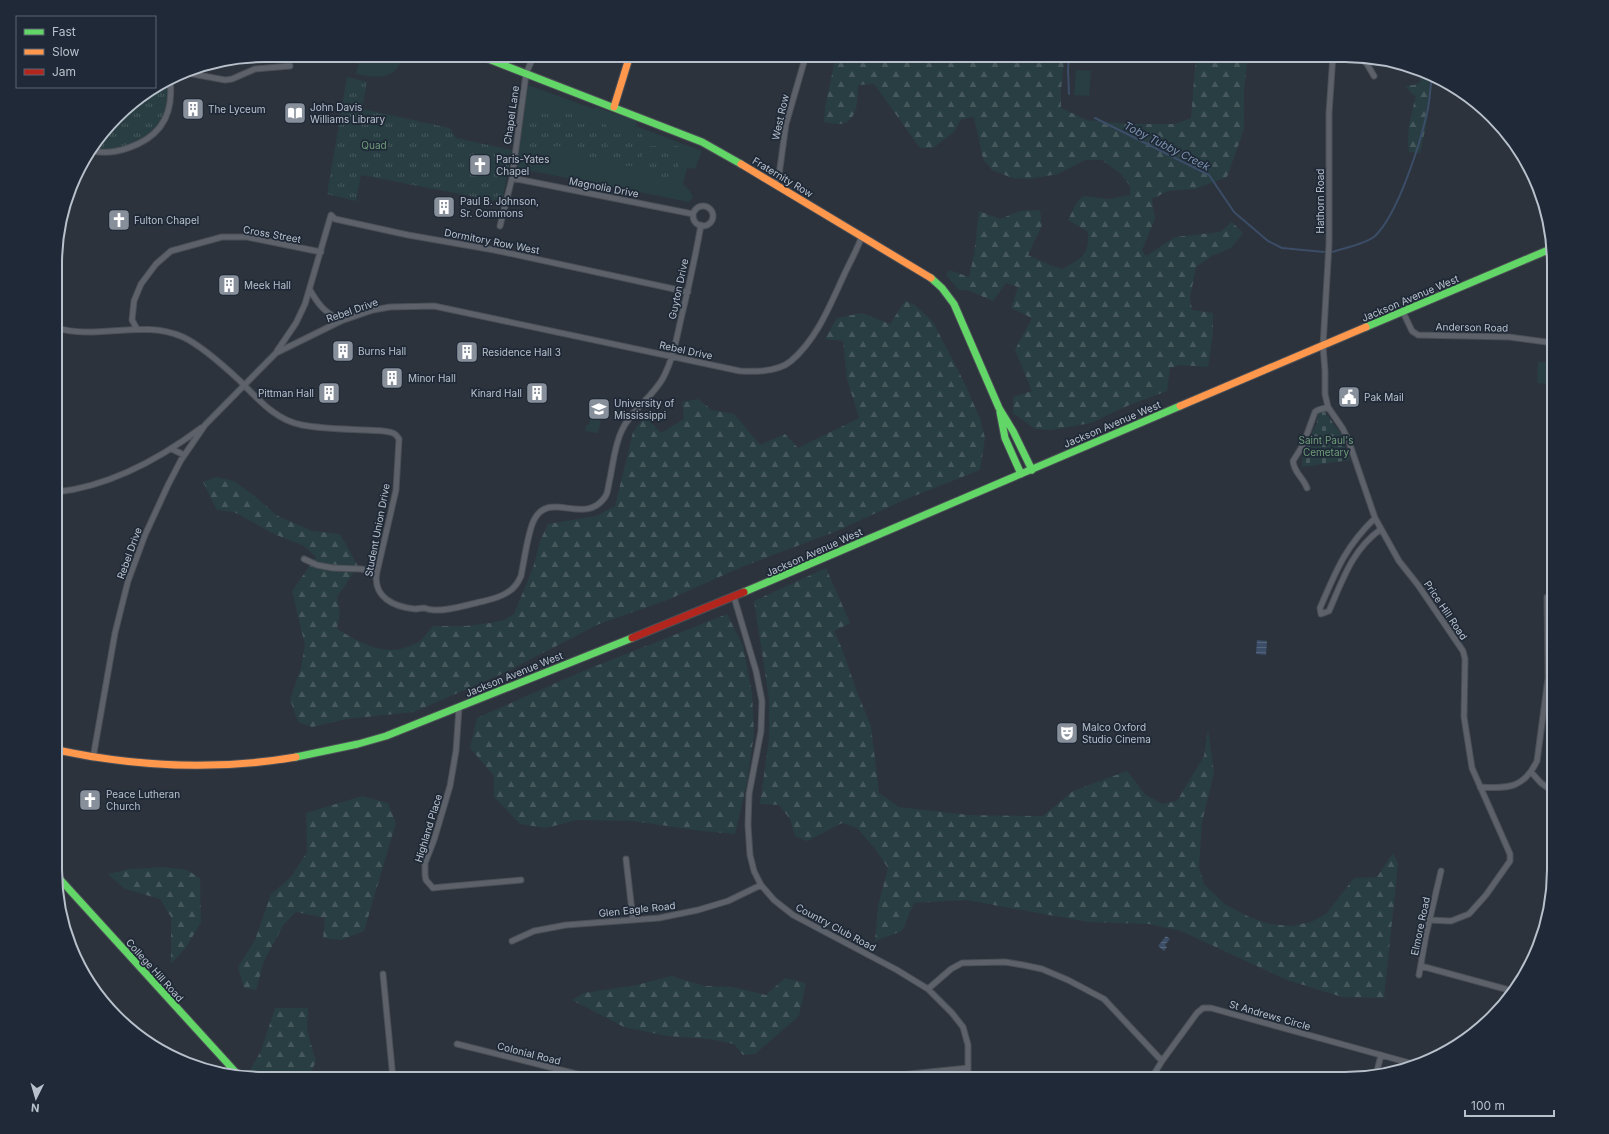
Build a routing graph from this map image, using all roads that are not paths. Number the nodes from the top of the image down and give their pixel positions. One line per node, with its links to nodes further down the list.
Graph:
1 (496, 62): 9 (main road, Fraternity Row)
2 (531, 62): 9 (street, Chapel Lane)
3 (628, 62): 12 (main road)
4 (804, 62): 15 (street, West Row)
5 (1333, 62): 29 (street, Hathorn Road)
6 (1366, 63): 10 (street)
7 (290, 66): 8 (street)
8 (195, 74)
9 (526, 74): 12 (main road, Fraternity Row); 14 (street, Chapel Lane)
10 (1374, 76)
11 (170, 85): 13 (street)
12 (614, 108): 15 (main road, Fraternity Row)
13 (96, 151)
14 (512, 178): 16 (street, Magnolia Drive); 18 (street, Chapel Lane)
15 (776, 184): 19 (main road, Fraternity Row)
16 (693, 214): 17 (street); 17 (street)
17 (701, 225): 23 (street, Guyton Drive)
18 (500, 226)
19 (862, 236): 31 (street, Rebel Drive); 34 (main road, Fraternity Row)
20 (1547, 251): 24 (main road, Jackson Avenue West)
21 (321, 252): 22 (street, Dormitory Row West); 23 (street, Dormitory Row West); 27 (street, Cross Street)
22 (310, 290): 25 (street); 30 (street, Dormitory Row West)
23 (688, 292): 31 (street, Guyton Drive)
24 (1403, 312): 28 (street, Anderson Road); 29 (main road, Jackson Avenue West)
25 (341, 321): 30 (street, Rebel Drive); 31 (street, Rebel Drive)
26 (62, 329): 27 (street, Student Union Drive)
27 (137, 329): 32 (street, Student Union Drive)
28 (1547, 342)
29 (1323, 346): 33 (street, Price Hill Road); 38 (main road, Jackson Avenue West)
30 (276, 352): 32 (street, Rebel Drive)
31 (672, 356): 45 (street, Student Union Drive)
32 (244, 385): 35 (street, Rebel Drive); 45 (street, Student Union Drive)
33 (1328, 407): 40 (street); 42 (street, Price Hill Road)
34 (999, 408): 38 (main road, Fraternity Row); 39 (main road, Fraternity Row)
35 (205, 425): 36 (street); 37 (street, Rebel Drive)
36 (172, 449): 37 (street); 41 (street)
37 (184, 455): 50 (street, Rebel Drive)
38 (1032, 470): 39 (main road, Jackson Avenue West)
39 (1021, 474): 46 (main road, Jackson Avenue West)
40 (1307, 488)
41 (62, 491)
42 (1375, 518): 43 (street, Price Hill Road); 43 (street)
43 (1381, 529): 52 (street, Price Hill Road)
44 (304, 559): 45 (street)
45 (377, 572)
46 (734, 597): 48 (main road, Jackson Avenue West); 58 (street, Country Club Road)
47 (1547, 693): 51 (street)
48 (458, 708): 50 (main road, Jackson Avenue West); 56 (street, Highland Place)
49 (62, 751): 50 (main road, Jackson Avenue West)
50 (94, 758)
51 (1531, 772): 52 (street); 53 (street)
52 (1480, 787): 60 (street, Price Hill Road)
53 (1547, 787)
54 (626, 859): 59 (street)
55 (1441, 871): 60 (street, Elmore Road)
56 (521, 880)
57 (62, 881): 72 (main road, College Hill Road)
58 (761, 885): 59 (street, Glen Eagle Road); 65 (street, Country Club Road)
59 (633, 920): 61 (street, Glen Eagle Road)
60 (1429, 920): 62 (street, Elmore Road)
61 (512, 941)
62 (1421, 966): 64 (street); 66 (street, Elmore Road)
63 (382, 974): 74 (street)
64 (1419, 975)
65 (928, 989): 69 (street); 71 (street, Country Club Road)
66 (1508, 990)
67 (457, 1044): 75 (street, Colonial Road)
68 (1381, 1055): 69 (street, St Andrews Circle); 70 (street, St Andrews Circle); 73 (street)
69 (1162, 1061): 78 (street, St Andrews Circle)
70 (1406, 1062)
71 (968, 1068): 76 (street); 77 (street, Country Club Road)
72 (234, 1069)
73 (1378, 1069)
74 (392, 1072)
75 (569, 1072)
76 (929, 1072)
77 (968, 1072)
78 (1155, 1072)

